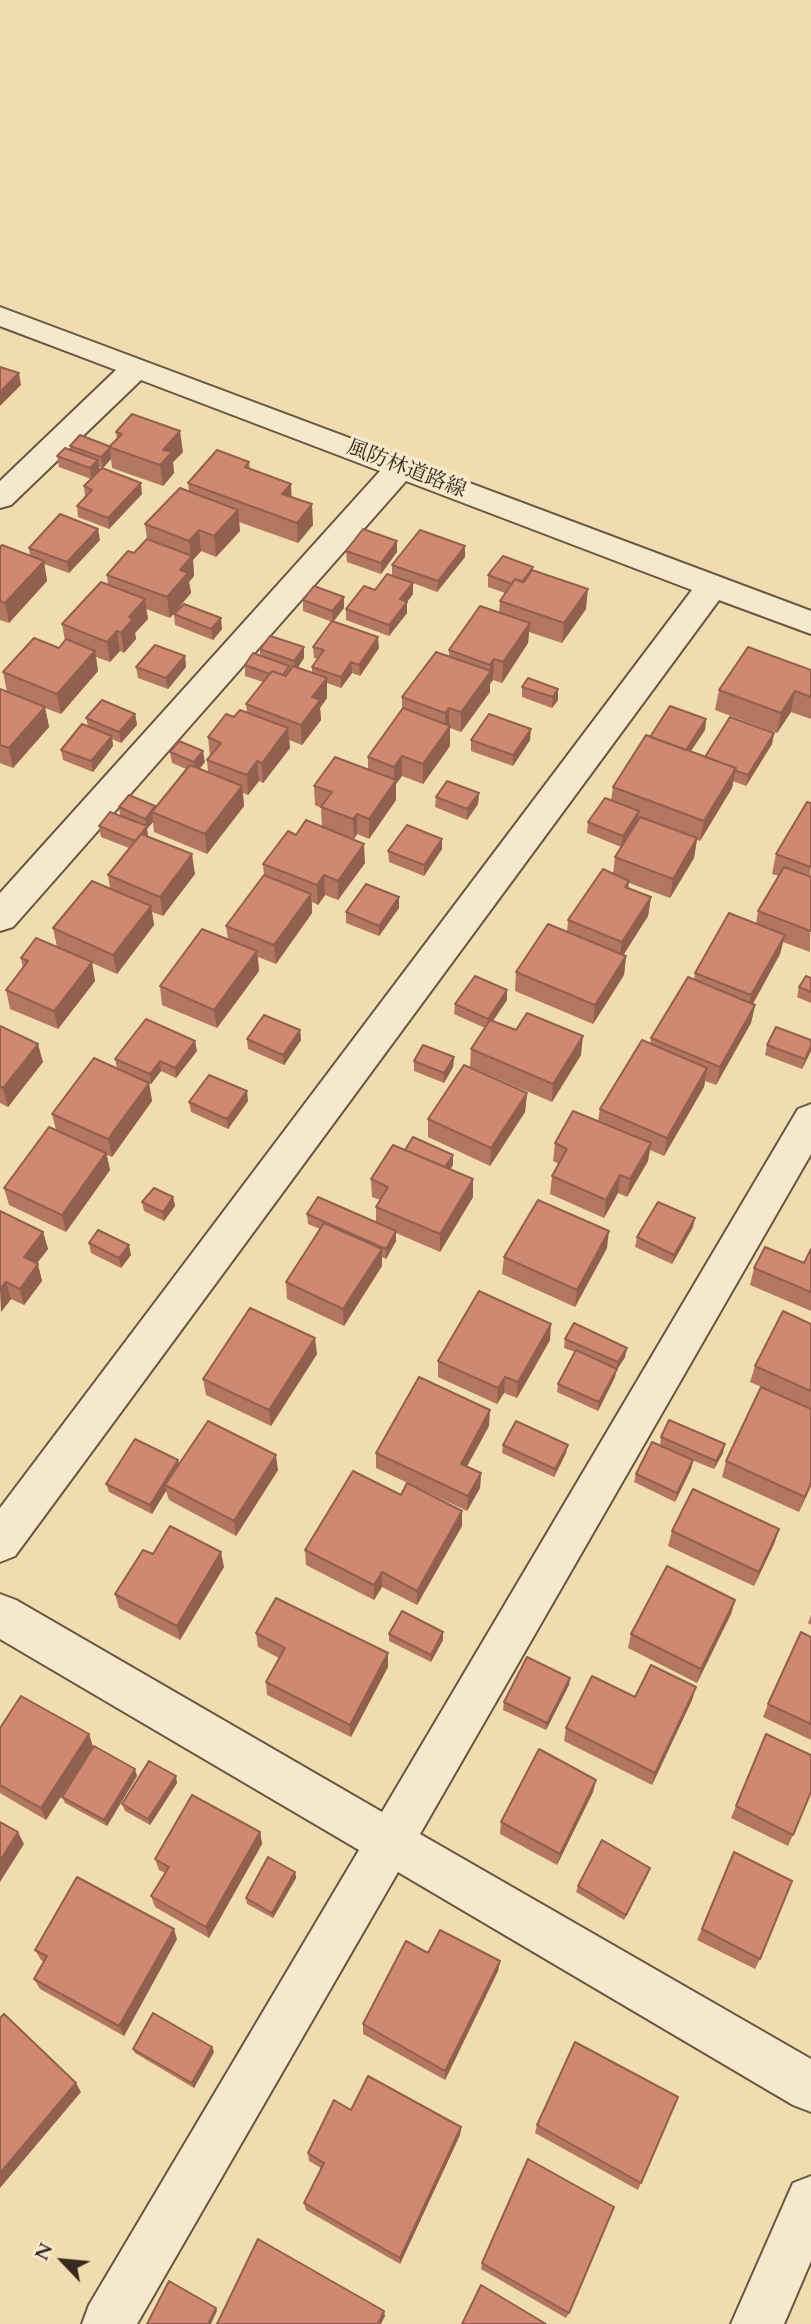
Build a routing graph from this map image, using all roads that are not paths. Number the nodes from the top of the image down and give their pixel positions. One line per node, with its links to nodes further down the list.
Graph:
1 (0, 316): 2 (street, 風防林道路線)
2 (136, 368): 3 (street, 風防林道路線); 4 (street)
3 (400, 468): 5 (street, 風防林道路線); 7 (street)
4 (0, 498)
5 (712, 586): 6 (street, 風防林道路線); 9 (street)
6 (811, 623)
7 (0, 917)
8 (811, 1121): 11 (street)
9 (0, 1542)
10 (0, 1615): 11 (street)
11 (387, 1842): 12 (street); 14 (street)
12 (811, 2087)
13 (811, 2201): 15 (street)
14 (108, 2324)
15 (757, 2324)

